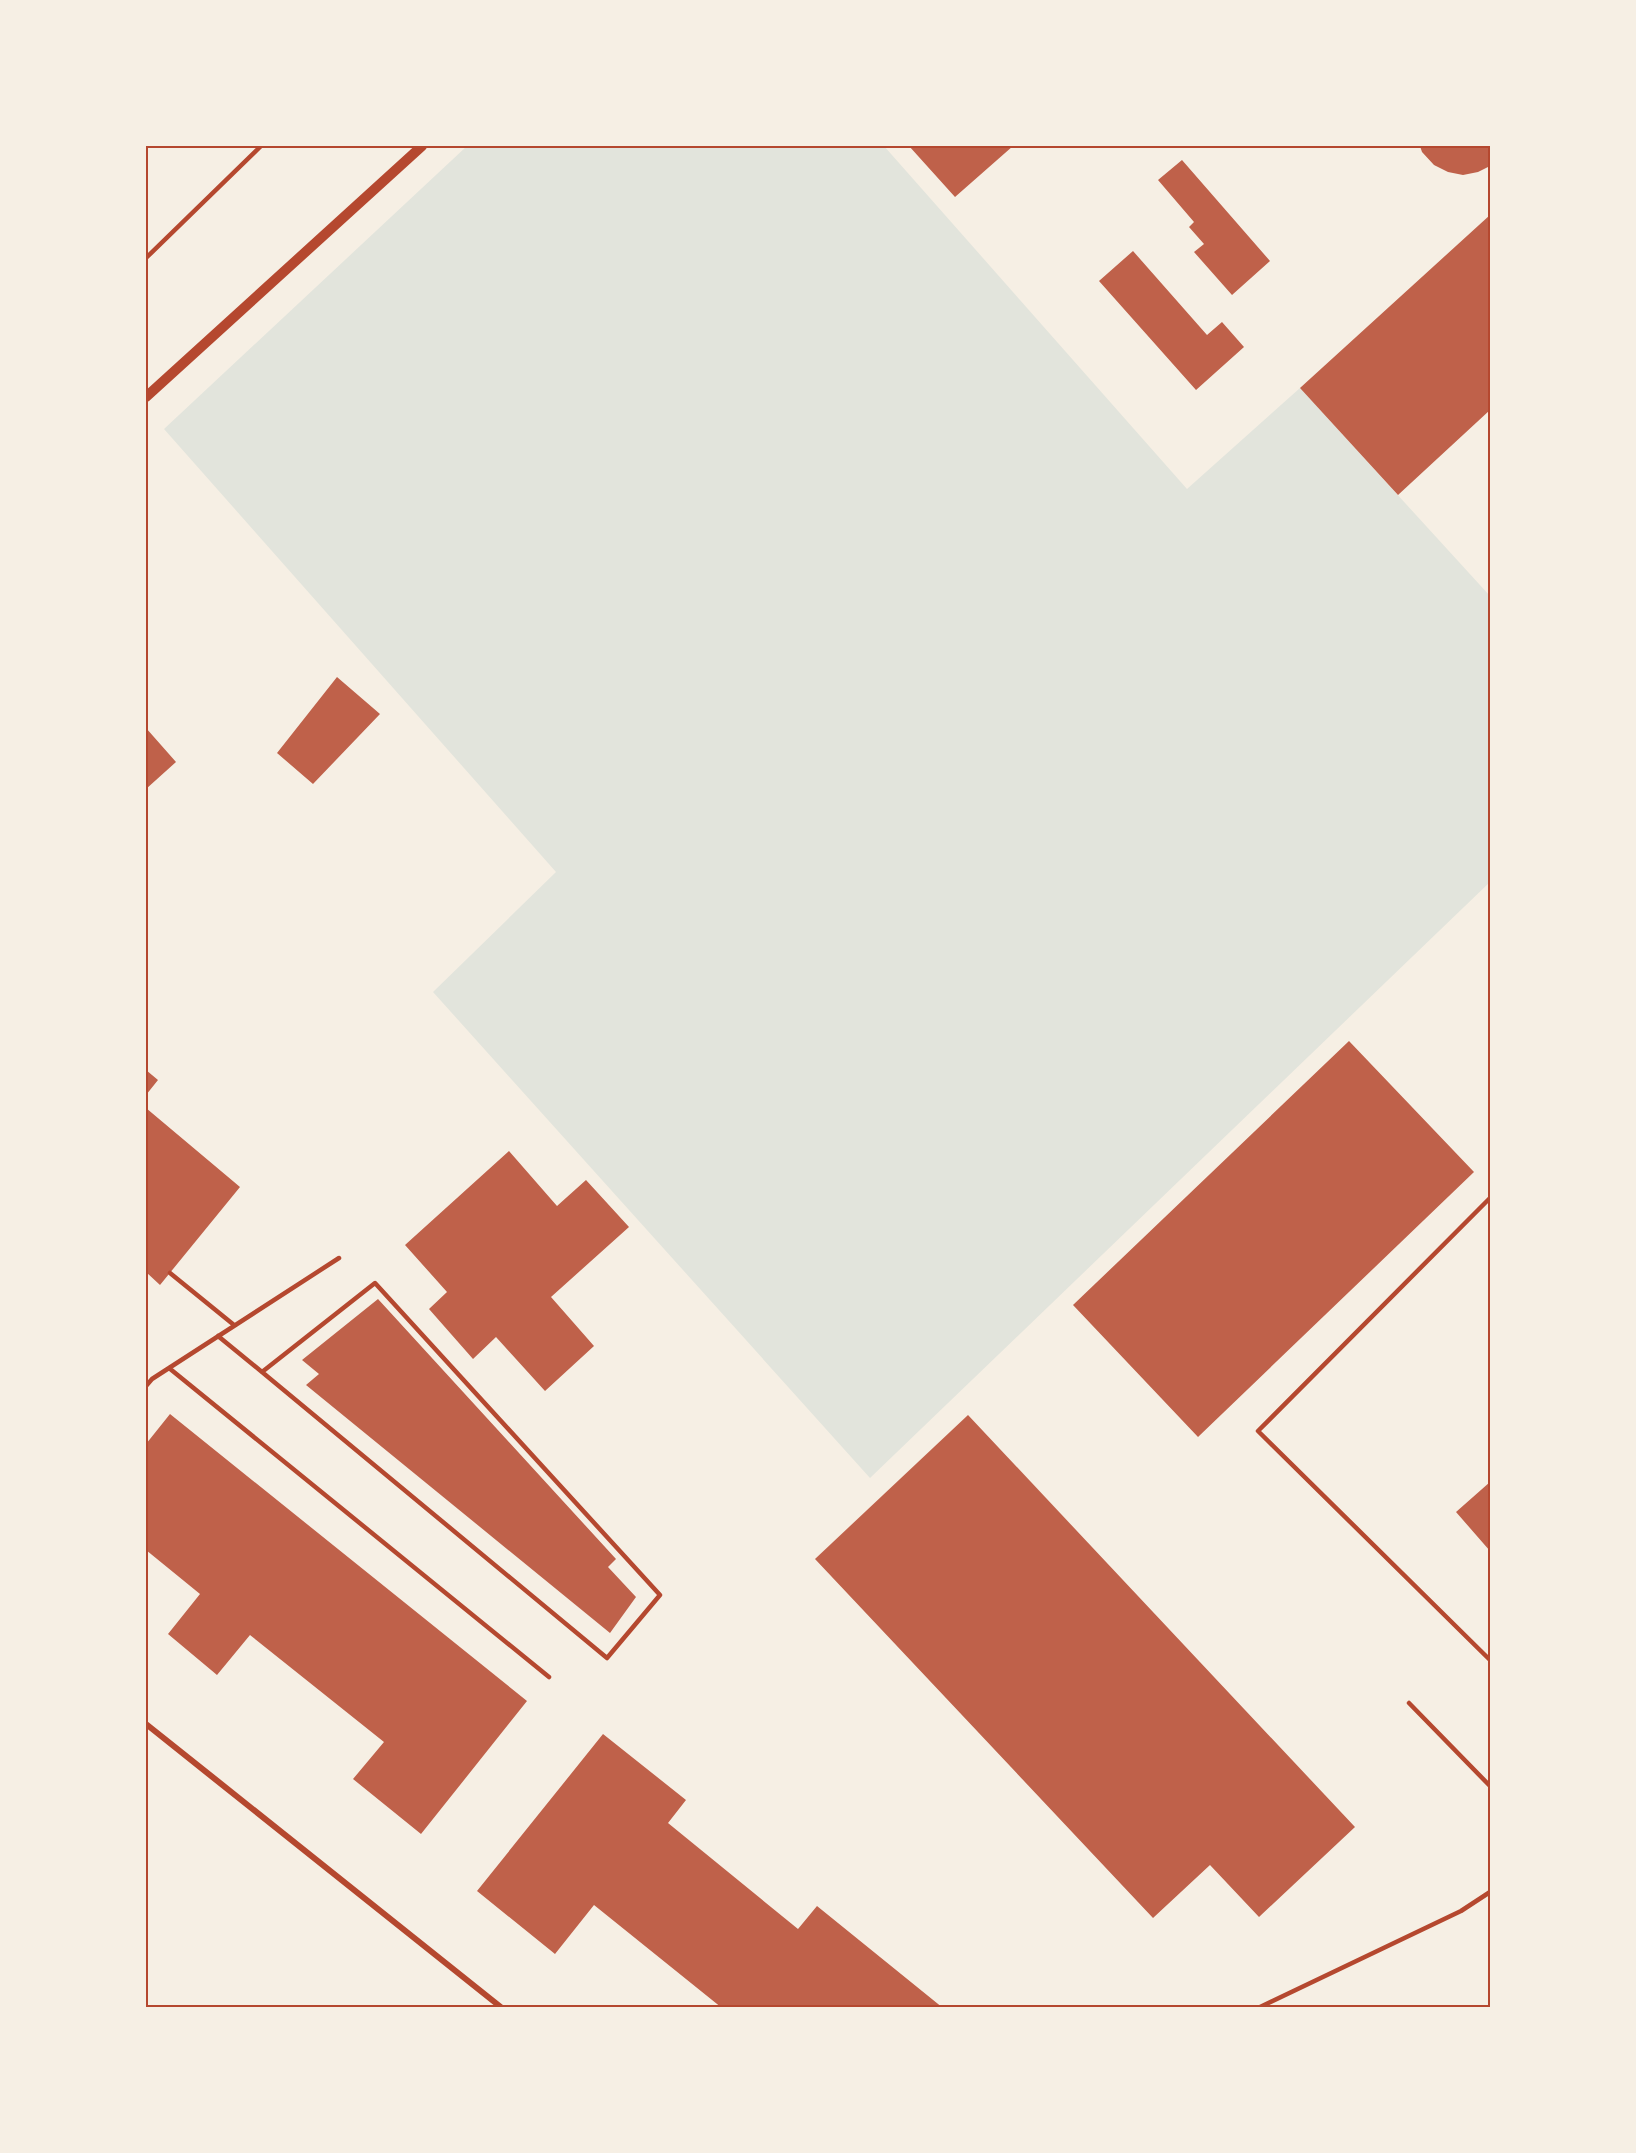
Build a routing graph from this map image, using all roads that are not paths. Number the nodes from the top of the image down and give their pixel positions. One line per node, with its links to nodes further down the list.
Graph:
1 (261, 146): 3 (lane)
2 (422, 146): 4 (street)
3 (146, 258)
4 (146, 397)
5 (1491, 1198): 13 (lane)
6 (339, 1258): 8 (lane)
7 (170, 1273): 8 (lane)
8 (234, 1325): 9 (lane)
9 (218, 1336): 10 (lane); 11 (lane)
10 (169, 1368): 12 (lane); 14 (lane)
11 (262, 1372): 11 (lane)
12 (146, 1386)
13 (1491, 1660)
14 (549, 1677)
15 (1409, 1703): 17 (lane)
16 (146, 1724): 19 (street)
17 (1491, 1786)
18 (1491, 1892): 20 (lane)
19 (502, 2007)
20 (1258, 2007)

